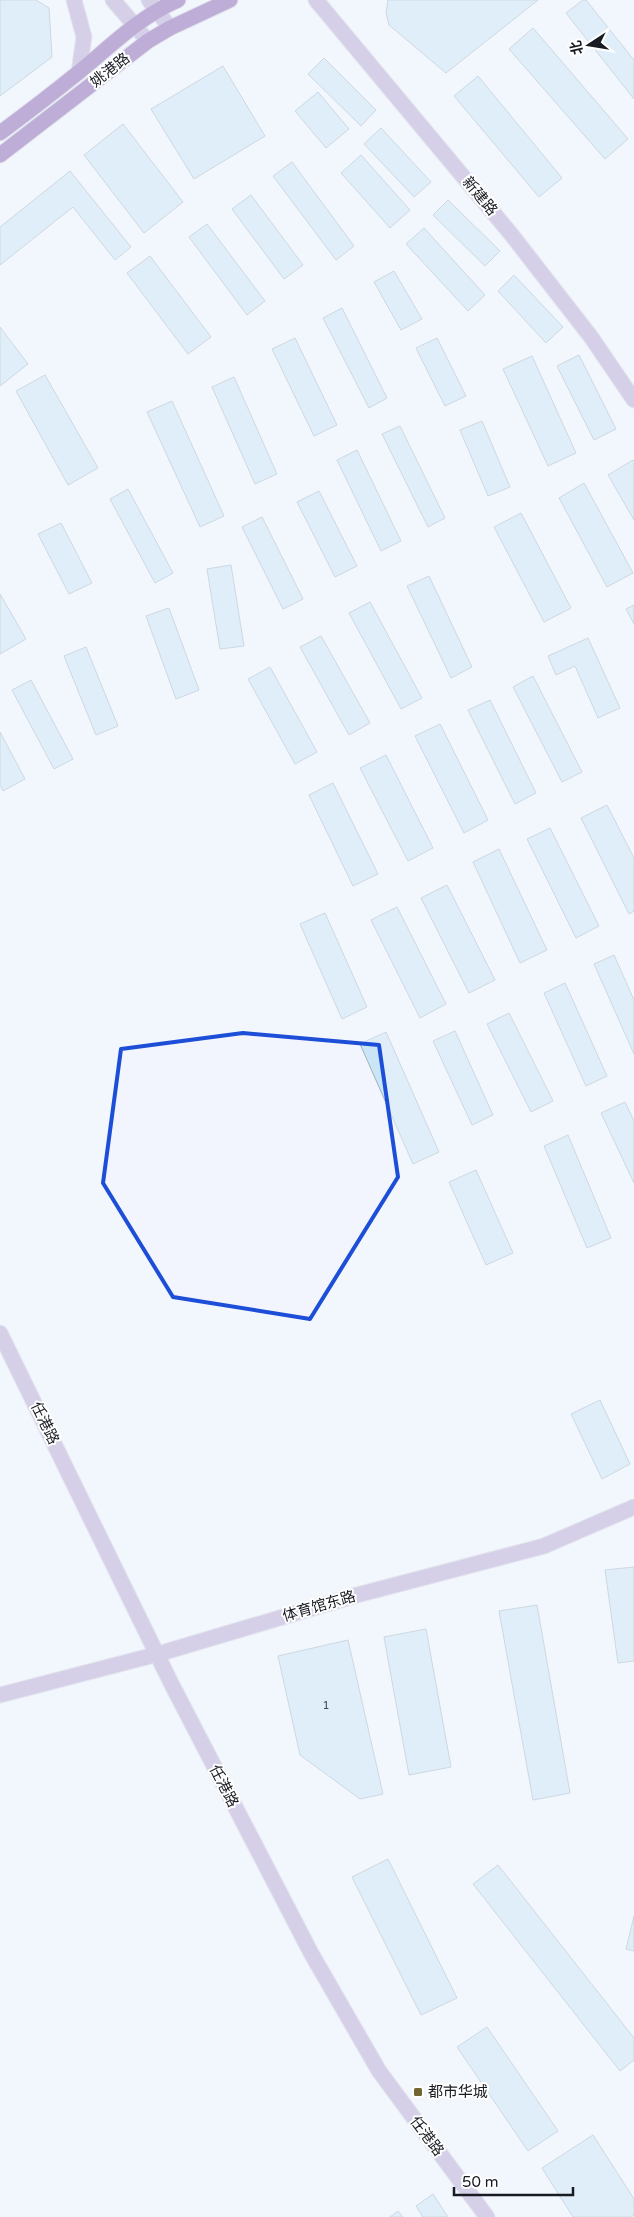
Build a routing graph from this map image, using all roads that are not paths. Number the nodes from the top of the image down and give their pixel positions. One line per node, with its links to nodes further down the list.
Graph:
1 (74, 0): 10 (street)
2 (113, 0): 7 (street)
3 (178, 0): 6 (main road, 姚港路)
4 (230, 0): 8 (main road, 姚港路)
5 (316, 0): 13 (street, 新建路)
6 (153, 4): 7 (main road, 姚港路); 8 (street)
7 (135, 24): 9 (street); 10 (main road, 姚港路)
8 (170, 28): 9 (main road, 姚港路)
9 (148, 41): 12 (main road, 姚港路)
10 (79, 72): 11 (main road, 姚港路)
11 (0, 133)
12 (0, 155)
13 (634, 400)
14 (0, 1332): 16 (street, 任港路)
15 (634, 1507): 16 (street, 体育馆东路)
16 (158, 1654): 17 (street, 体育馆东路); 18 (street, 任港路)
17 (0, 1696)
18 (487, 2217)

